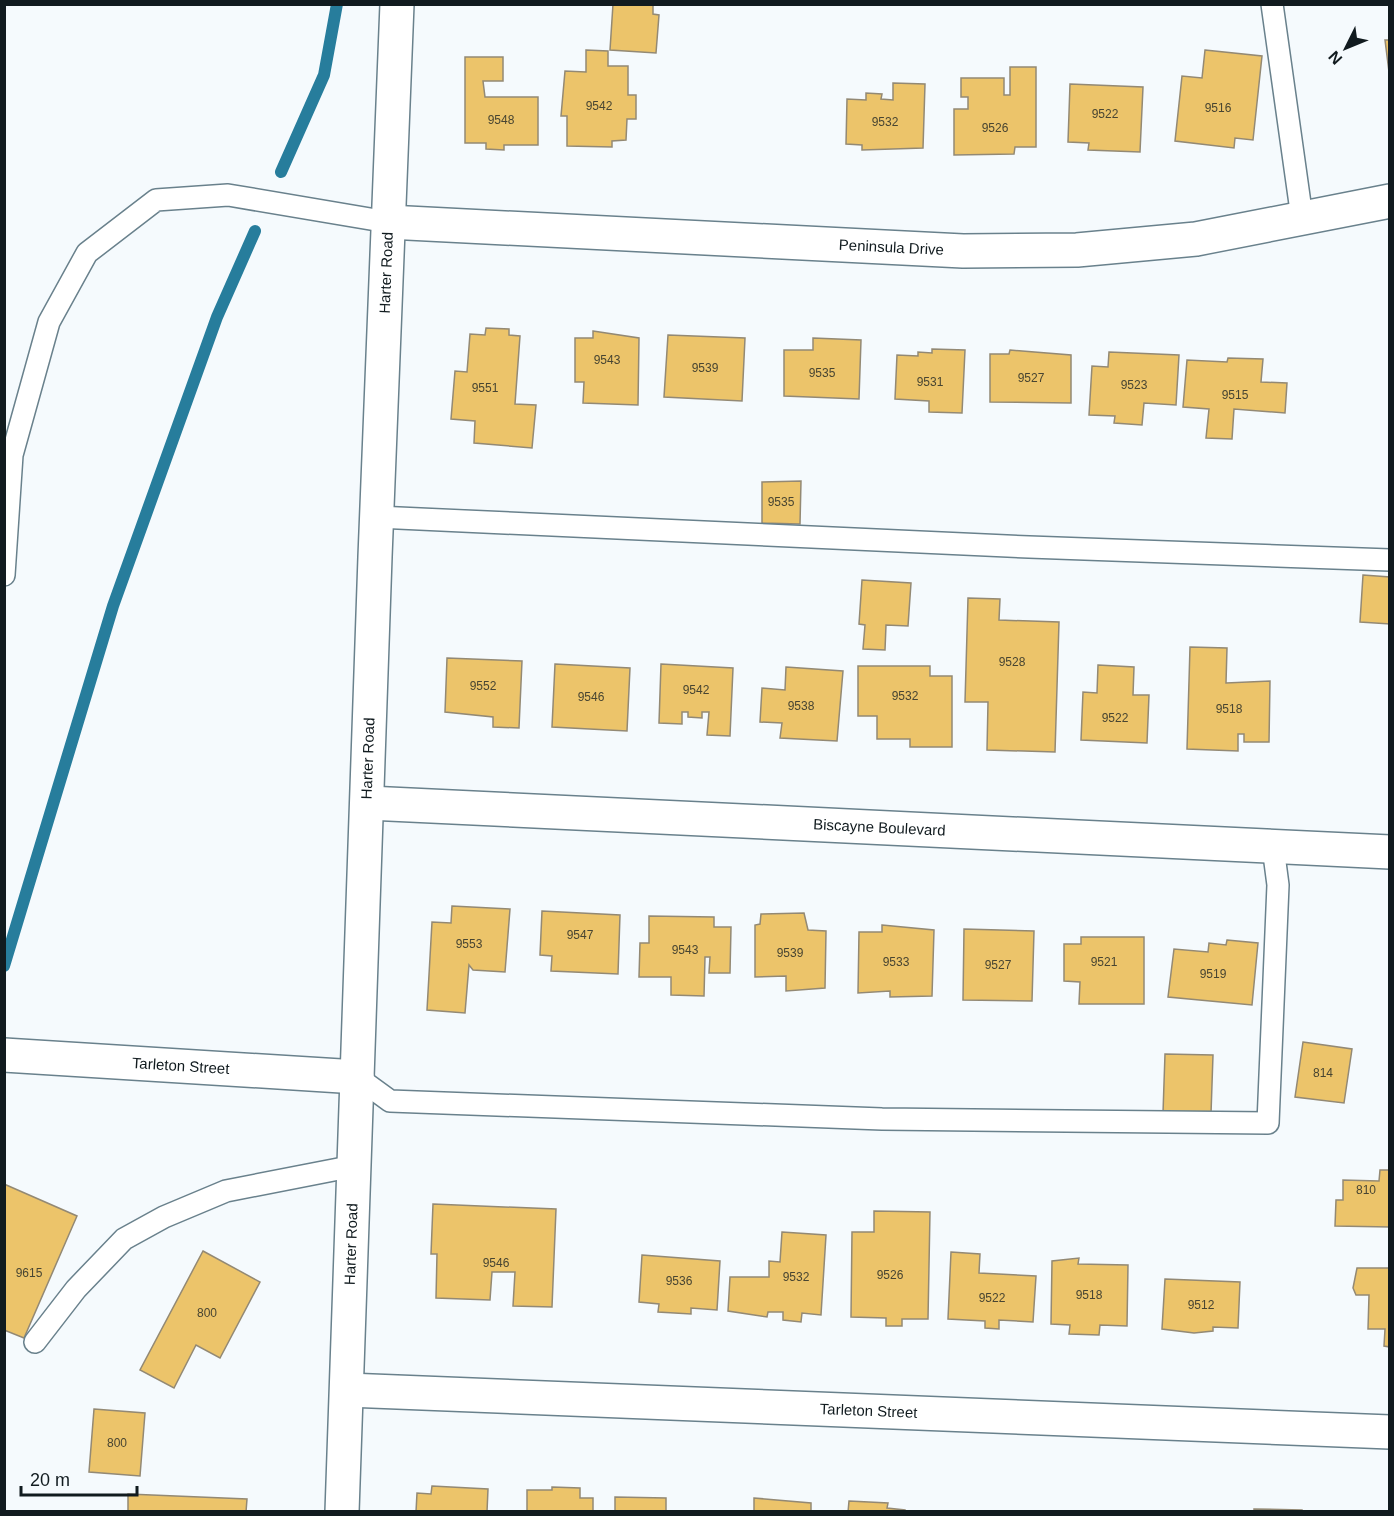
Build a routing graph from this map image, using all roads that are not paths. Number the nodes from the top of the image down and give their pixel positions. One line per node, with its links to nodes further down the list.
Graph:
1 (397, 4): 5 (street, Harter Road)
2 (1272, 4): 4 (lane)
3 (1389, 201): 4 (street, Peninsula Drive)
4 (1302, 218): 5 (street, Peninsula Drive)
5 (388, 222): 6 (street, Harter Road); 8 (lane)
6 (377, 517): 7 (lane); 9 (street, Harter Road)
7 (1389, 560)
8 (4, 575)
9 (368, 803): 10 (street, Biscayne Boulevard); 13 (street, Harter Road)
10 (1273, 847): 11 (street, Biscayne Boulevard); 13 (lane)
11 (1389, 852)
12 (4, 1055): 13 (street, Tarleton Street)
13 (357, 1077): 14 (street, Harter Road)
14 (354, 1166): 15 (lane); 16 (street, Harter Road)
15 (35, 1342)
16 (346, 1390): 17 (street, Tarleton Street); 18 (street, Harter Road)
17 (1389, 1432)
18 (342, 1512)

